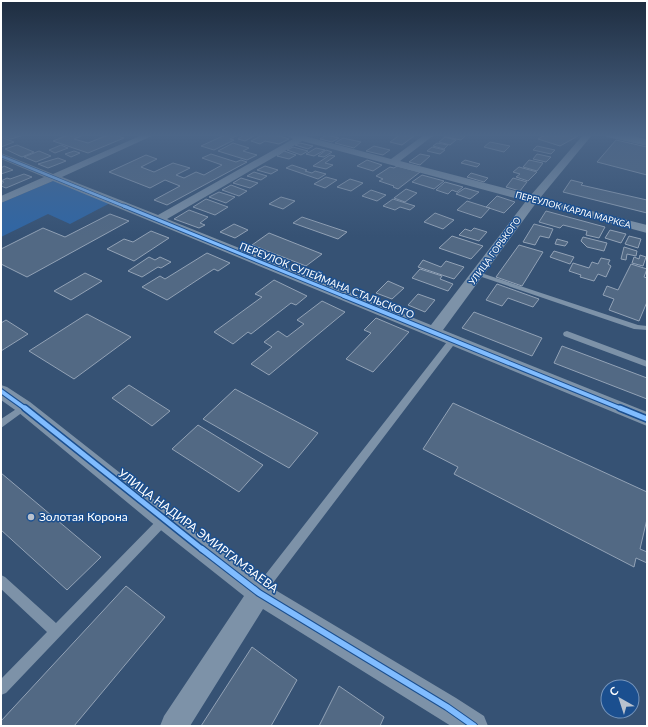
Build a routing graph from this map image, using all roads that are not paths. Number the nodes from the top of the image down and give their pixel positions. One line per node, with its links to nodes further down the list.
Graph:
1 (34, 169): 6 (street, ПЕРЕУЛОК СУЛЕЙМАНА СТАЛЬСКОГО)
2 (72, 169): 6 (street)
3 (247, 169): 9 (street)
4 (419, 169): 7 (street, ПЕРЕУЛОК КАРЛА МАРКСА)
5 (559, 169): 7 (street, УЛИЦА ГОРЬКОГО)
6 (54, 177): 8 (street); 9 (street, ПЕРЕУЛОК СУЛЕЙМАНА СТАЛЬСКОГО)
7 (533, 199): 10 (street, ПЕРЕУЛОК КАРЛА МАРКСА); 11 (street, УЛИЦА ГОРЬКОГО)
8 (1, 200)
9 (158, 220): 13 (street, ПЕРЕУЛОК СУЛЕЙМАНА СТАЛЬСКОГО)
10 (647, 229)
11 (478, 274): 12 (lane); 13 (street, УЛИЦА ГОРЬКОГО)
12 (647, 328)
13 (433, 332): 15 (street, ПЕРЕУЛОК СУЛЕЙМАНА СТАЛЬСКОГО)
14 (567, 334): 16 (lane)
15 (453, 340): 19 (street, ПЕРЕУЛОК СУЛЕЙМАНА СТАЛЬСКОГО); 23 (lane)
16 (647, 364)
17 (1, 391): 18 (street, УЛИЦА НАДИРА ЭМИРГАМЗАЕВА)
18 (24, 407): 20 (lane); 21 (street, УЛИЦА НАДИРА ЭМИРГАМЗАЕВА)
19 (647, 419)
20 (1, 424)
21 (164, 520): 23 (street, УЛИЦА НАДИРА ЭМИРГАМЗАЕВА); 24 (lane)
22 (1, 581): 24 (lane)
23 (259, 593): 26 (street); 27 (street, УЛИЦА НАДИРА ЭМИРГАМЗАЕВА)
24 (55, 631): 25 (lane)
25 (1, 688)
26 (174, 726)
27 (474, 726)

